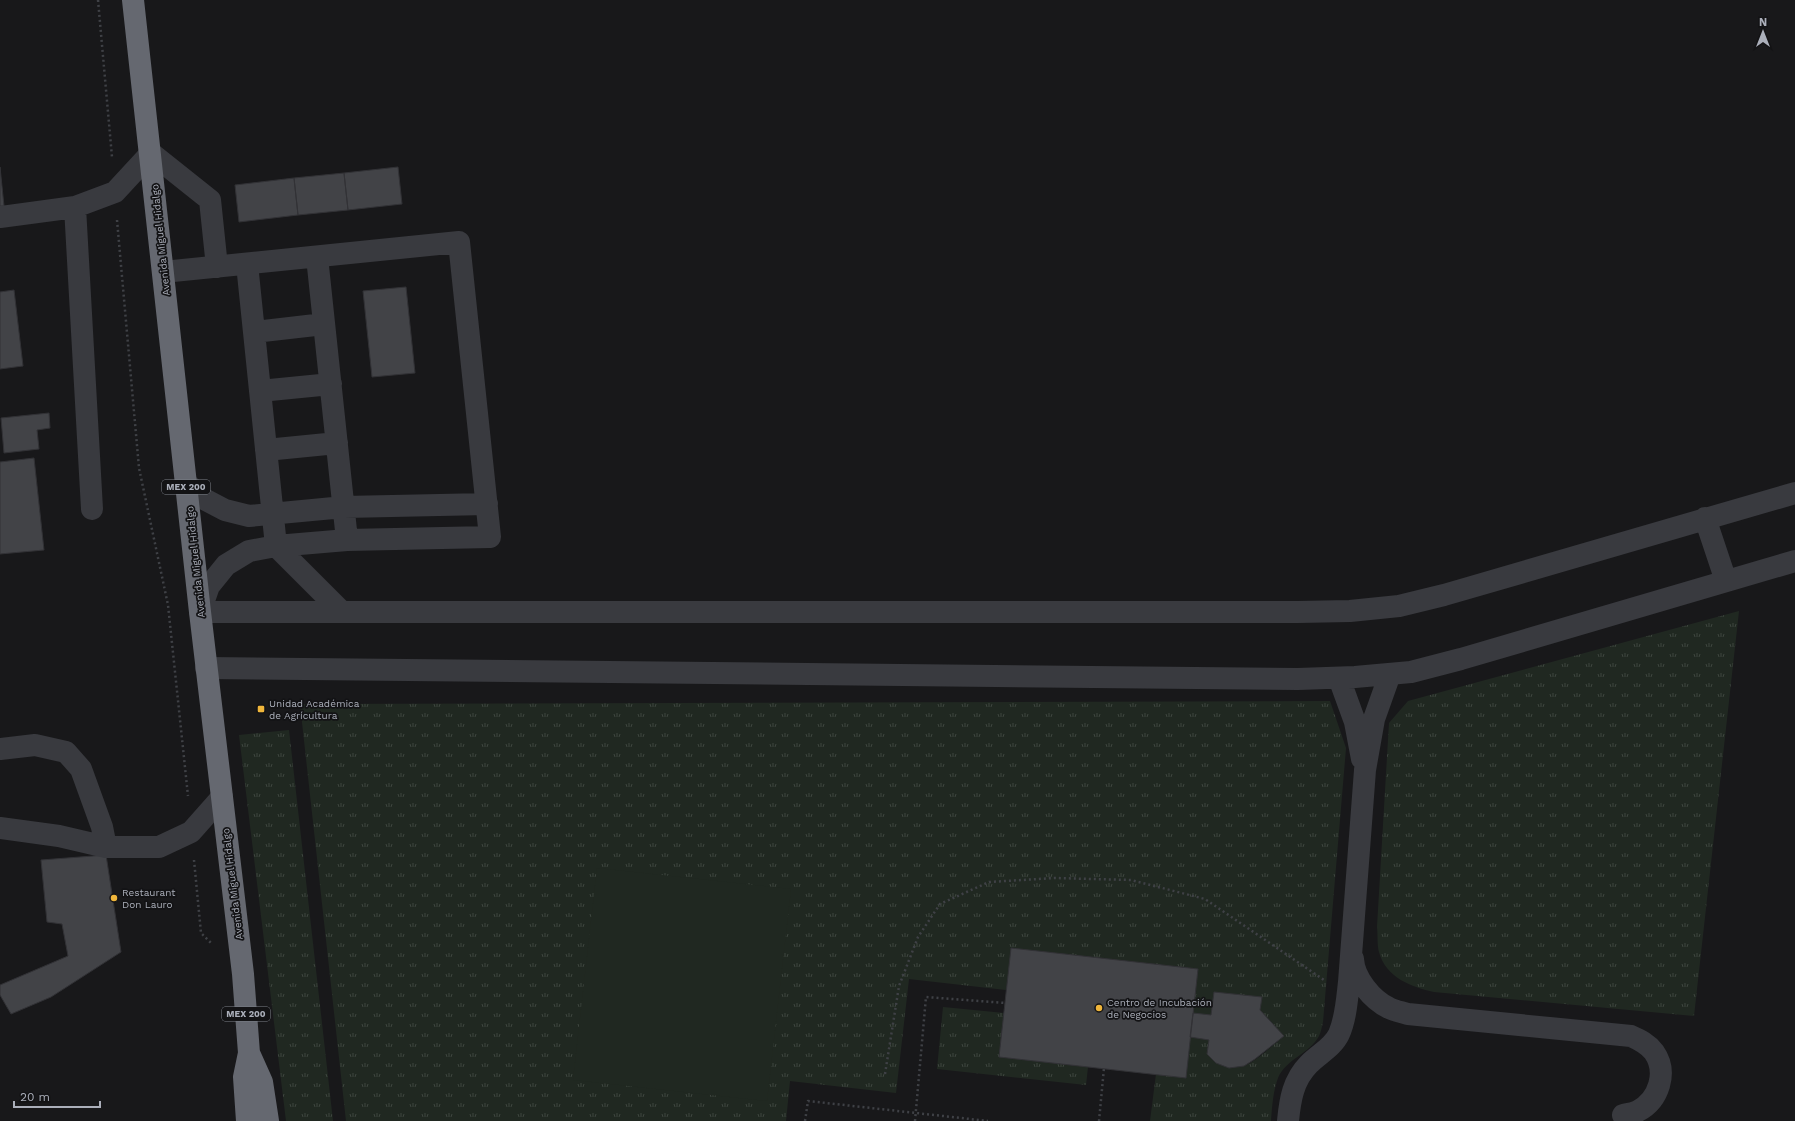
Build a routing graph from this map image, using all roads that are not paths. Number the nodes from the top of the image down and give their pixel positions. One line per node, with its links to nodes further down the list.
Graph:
1 (133, 0): 2 (highway, Avenida Miguel Hidalgo / MEX 200)
2 (151, 153): 3 (street); 7 (street); 8 (highway, Avenida Miguel Hidalgo / MEX 200)
3 (75, 207): 4 (street); 19 (street)
4 (0, 216)
5 (317, 256): 6 (street); 9 (street); 17 (street)
6 (247, 264): 7 (street); 10 (street)
7 (217, 266): 8 (street)
8 (163, 272): 15 (highway, Avenida Miguel Hidalgo / MEX 200)
9 (324, 324): 10 (street); 11 (street)
10 (254, 332): 12 (street)
11 (331, 384): 12 (street); 13 (street)
12 (260, 391): 14 (street)
13 (337, 443): 14 (street); 18 (street)
14 (266, 450): 20 (street)
15 (186, 483): 20 (street); 26 (highway, Avenida Miguel Hidalgo / MEX 200)
16 (1795, 493): 21 (street)
17 (487, 504): 18 (street); 22 (street)
18 (344, 507): 20 (street); 22 (street)
19 (92, 509)
20 (273, 514): 23 (street)
21 (1705, 518): 25 (street); 27 (street)
22 (347, 540): 23 (street)
23 (276, 546): 26 (street); 27 (street)
24 (1795, 561): 25 (street)
25 (1726, 581): 29 (street)
26 (200, 612): 27 (street); 28 (highway, Avenida Miguel Hidalgo / MEX 200)
27 (342, 612)
28 (206, 668): 30 (street); 33 (highway, Avenida Miguel Hidalgo / MEX 200)
29 (1390, 674): 30 (street); 32 (street)
30 (1339, 678): 32 (street)
31 (0, 749): 35 (street)
32 (1365, 770): 36 (street)
33 (222, 797): 35 (street); 37 (highway, Avenida Miguel Hidalgo / MEX 200)
34 (0, 828): 35 (street)
35 (106, 847)
36 (1351, 944): 38 (street); 39 (street)
37 (249, 1053): 40 (highway, Avenida Miguel Hidalgo / MEX 200); 41 (highway, Avenida Miguel Hidalgo / MEX 200)
38 (1290, 1114)
39 (1629, 1118)
40 (247, 1121)
41 (268, 1121)

